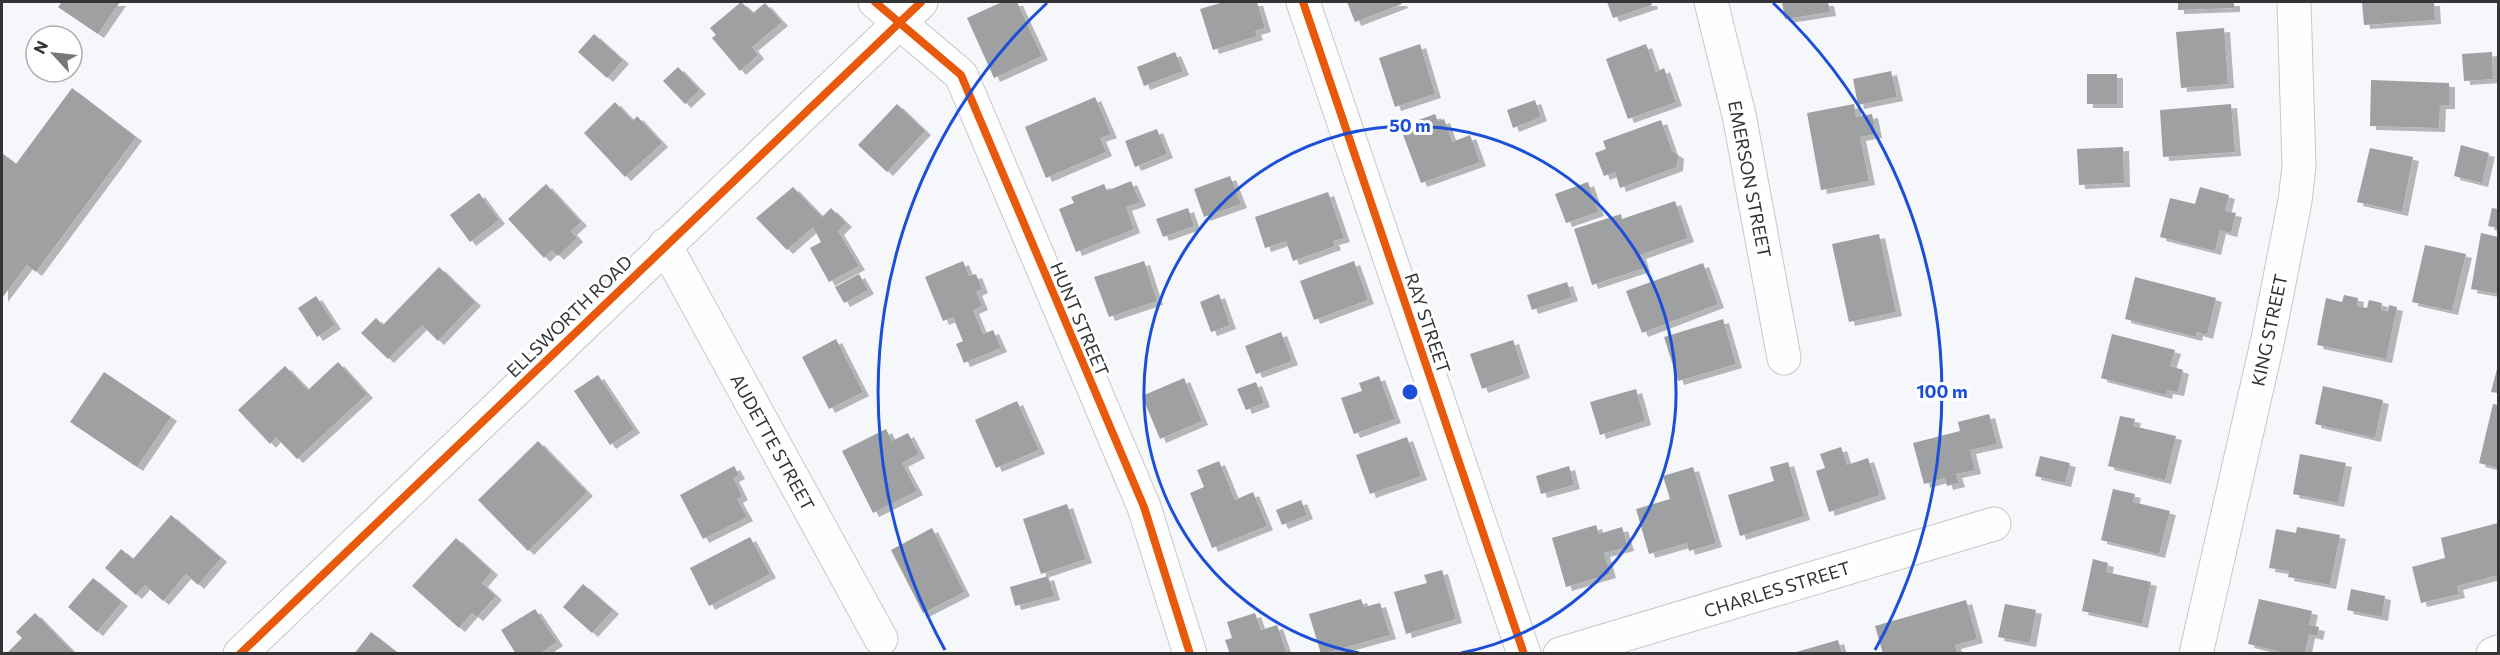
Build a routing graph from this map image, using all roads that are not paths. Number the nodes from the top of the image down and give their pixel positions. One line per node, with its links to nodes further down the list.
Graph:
1 (874, 2): 5 (street, HUNT STREET)
2 (1303, 2): 13 (street, RAY STREET)
3 (1711, 2): 7 (street, EMERSON STREET)
4 (2294, 2): 15 (street, KING STREET)
5 (911, 12): 6 (street, ELLSWORTH ROAD); 12 (street, HUNT STREET)
6 (665, 245): 9 (street, AUDETTE STREET); 11 (street, ELLSWORTH ROAD)
7 (1784, 358)
8 (1994, 524): 14 (street, CHARLES STREET)
9 (880, 639)
10 (2499, 652): 16 (street)
11 (240, 654)
12 (1190, 654)
13 (1524, 654)
14 (1560, 654)
15 (2196, 654)
16 (2493, 654)

